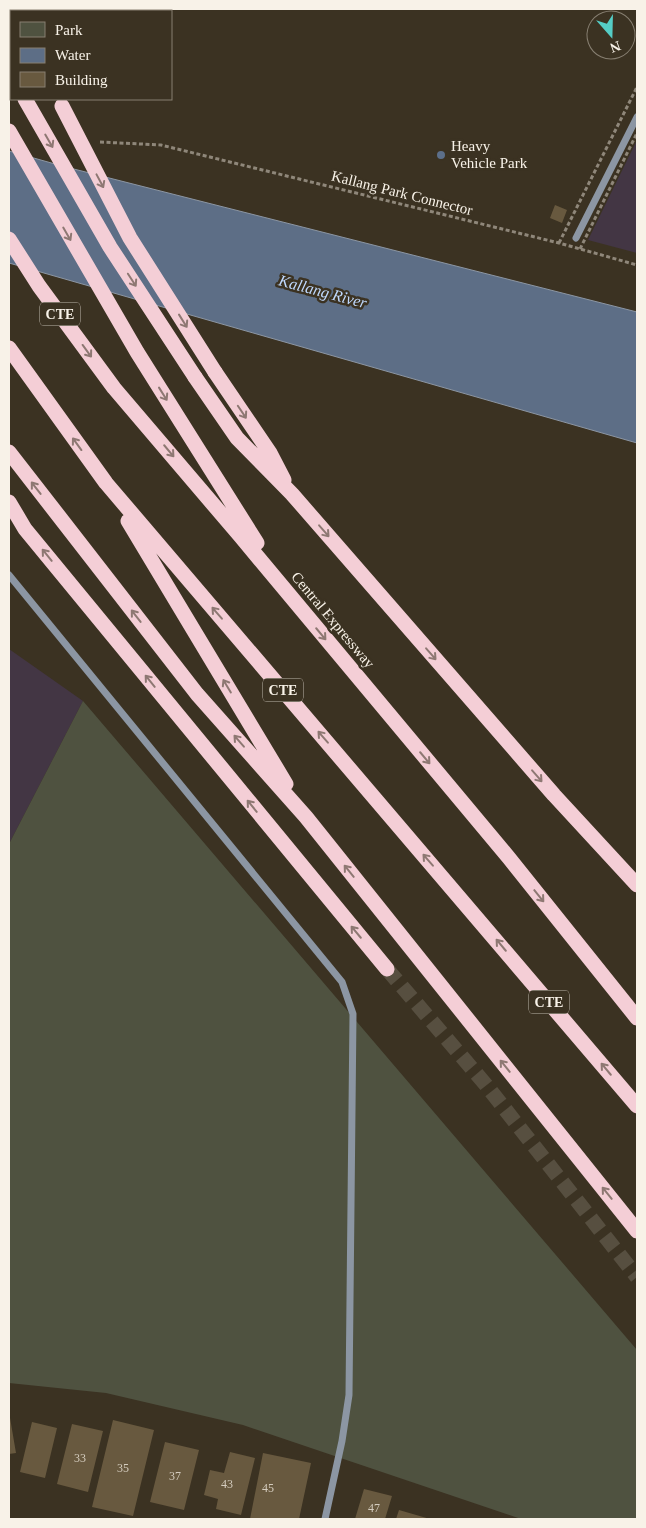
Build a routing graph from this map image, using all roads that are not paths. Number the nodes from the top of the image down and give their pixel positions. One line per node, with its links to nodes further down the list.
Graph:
1 (26, 100): 8 (highway, one-way to 8, bridge)
2 (58, 100): 8 (highway, one-way to 8, bridge)
3 (9, 131): 10 (highway, one-way to 10)
4 (9, 240): 10 (highway, Central Expressway / CTE, one-way to 10)
5 (9, 349): 7 (highway, CTE, one-way to 5)
6 (9, 452): 11 (highway, one-way to 6)
7 (106, 483): 11 (highway, one-way to 7); 15 (highway, CTE, one-way to 7)
8 (292, 494): 12 (highway, one-way to 12)
9 (9, 502): 13 (highway, one-way to 9)
10 (290, 596): 14 (highway, Central Expressway / CTE, one-way to 14)
11 (306, 817): 16 (highway, one-way to 11)
12 (637, 885)
13 (387, 969)
14 (637, 1018)
15 (637, 1106)
16 (637, 1231)

